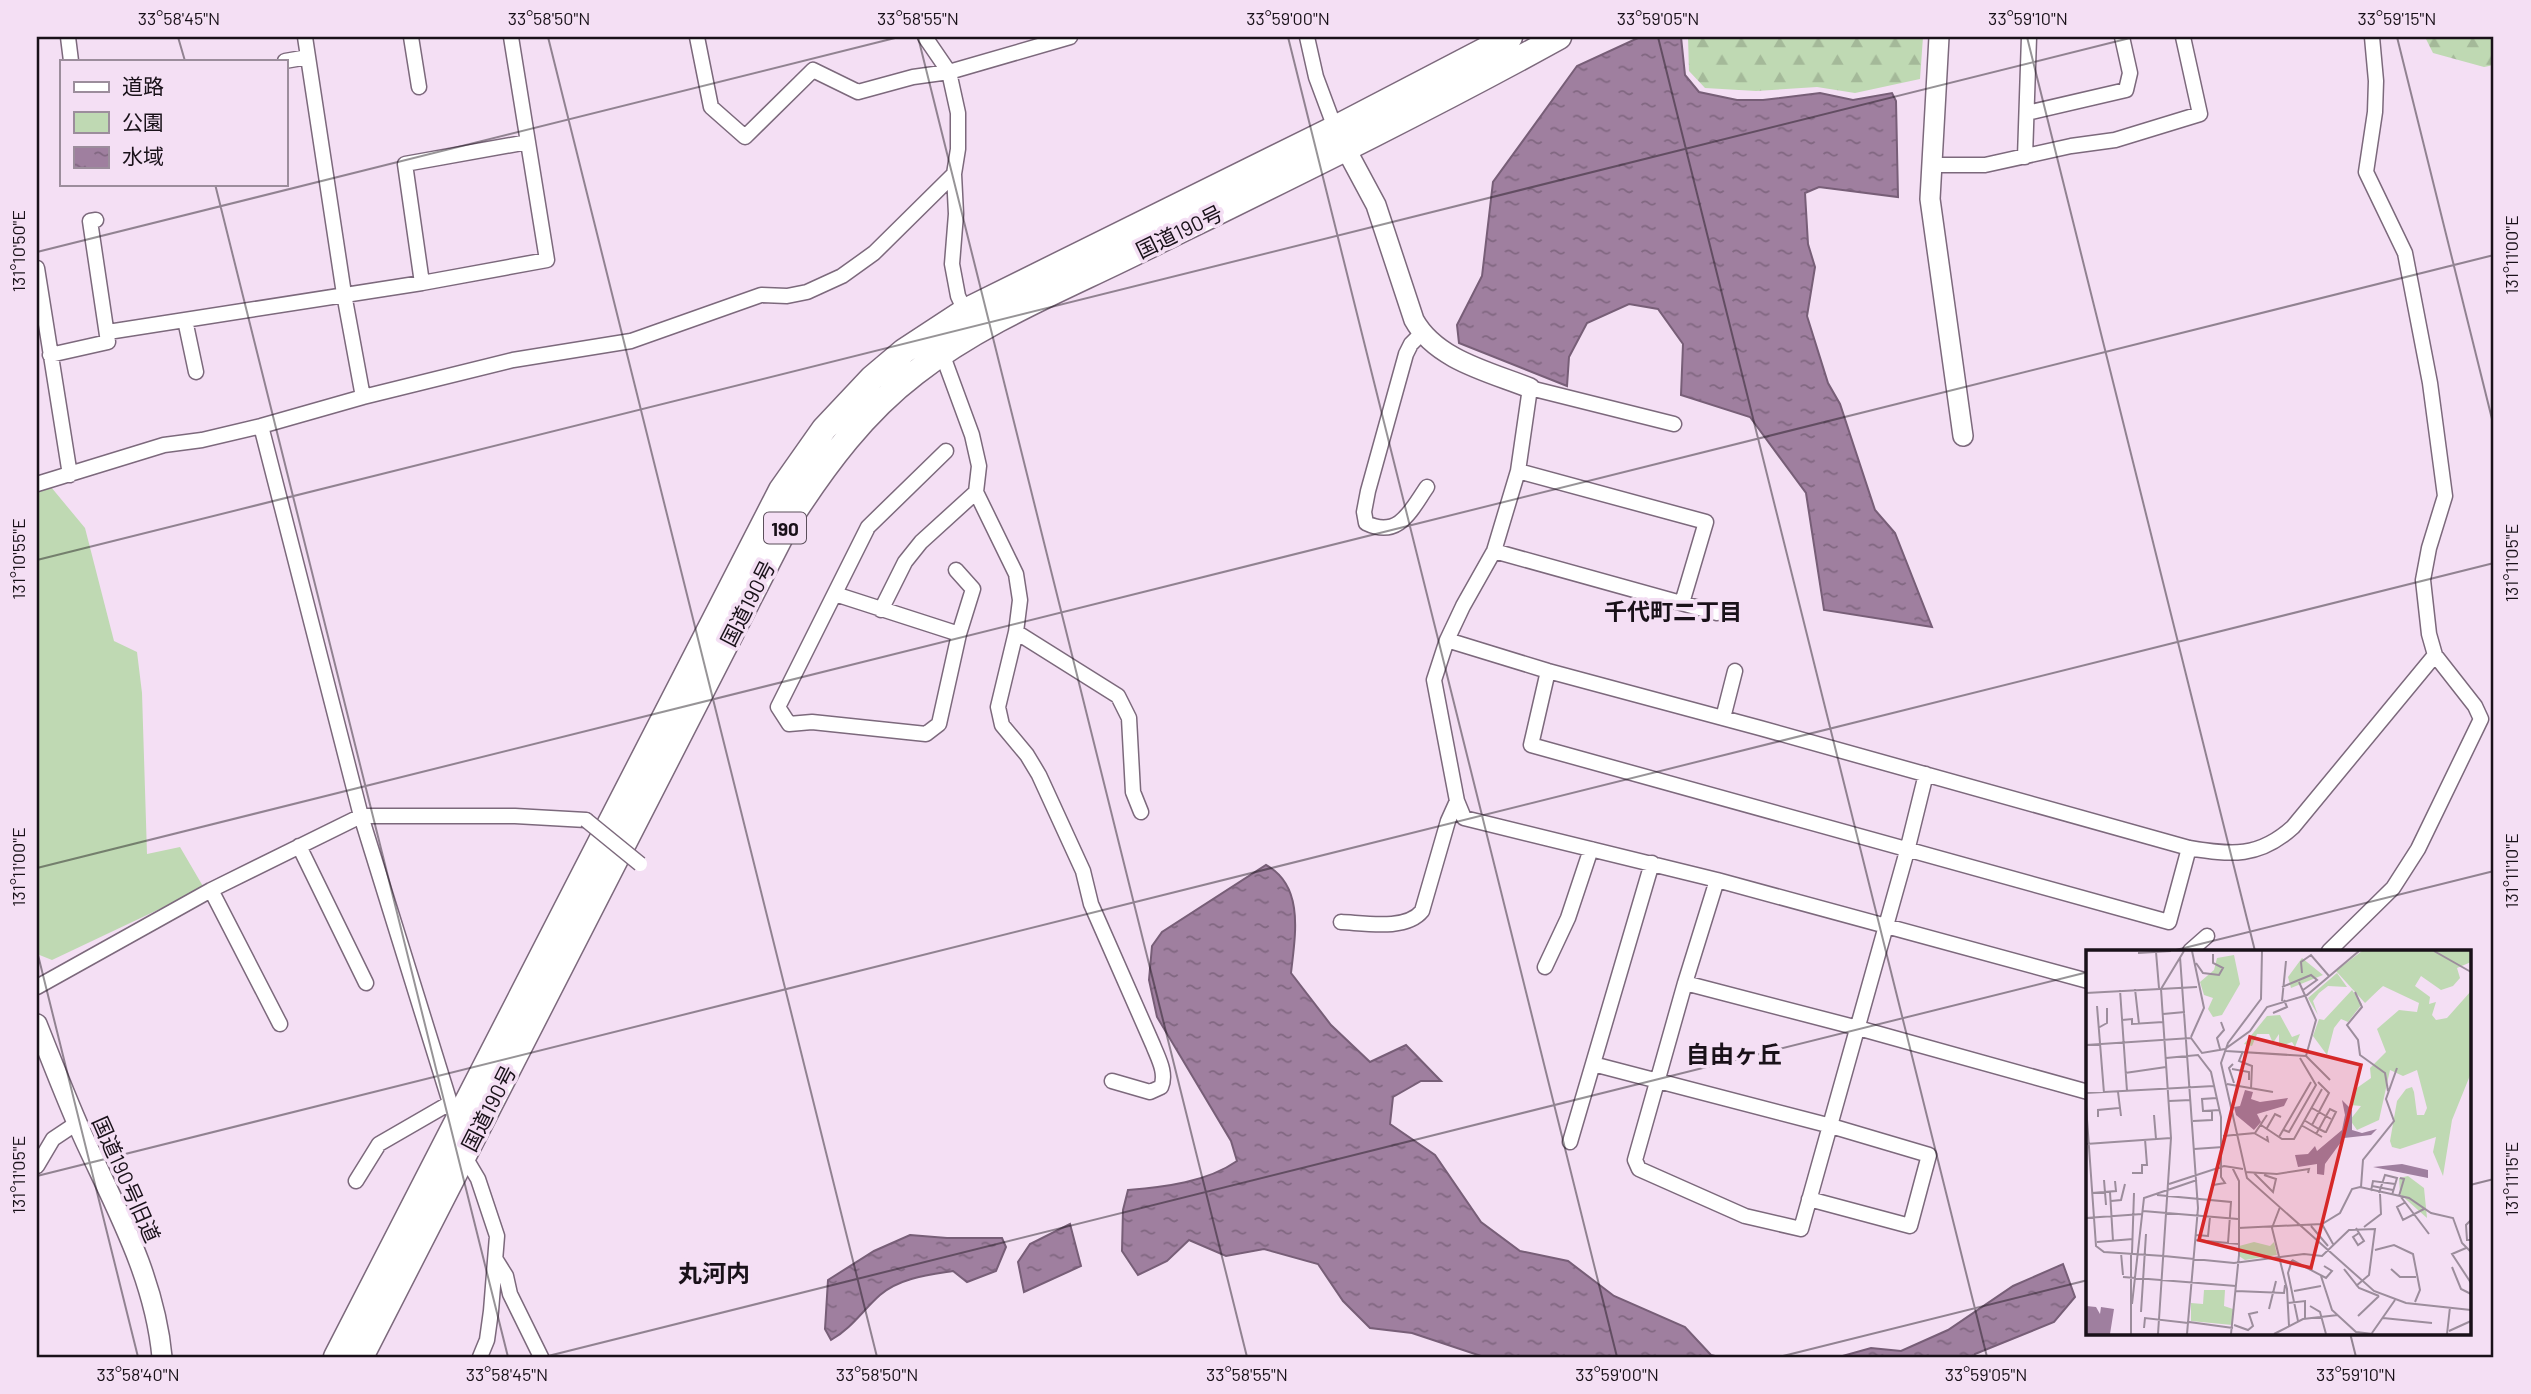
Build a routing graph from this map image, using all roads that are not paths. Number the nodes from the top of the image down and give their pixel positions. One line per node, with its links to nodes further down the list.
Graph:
1 (68, 37): 17 (street)
2 (305, 37): 16 (street)
3 (411, 37): 20 (street)
4 (511, 37): 23 (street)
5 (697, 37): 19 (street)
6 (925, 37): 19 (street)
7 (1070, 37): 19 (street)
8 (1307, 37): 22 (street)
9 (1510, 37): 22 (highway, 国道190号 / 190)
10 (1559, 37): 22 (highway, 国道190号 / 190)
11 (1939, 37): 25 (street)
12 (2029, 37): 21 (street)
13 (2122, 37): 21 (street)
14 (2183, 37): 24 (street)
15 (2372, 37): 58 (street)
16 (308, 57): 18 (street); 30 (street)
17 (71, 60)
18 (287, 61)
19 (949, 72): 26 (street)
20 (419, 87)
21 (2027, 113): 24 (street)
22 (1341, 138): 31 (highway, 国道190号 / 190); 34 (street); 35 (highway, 国道190号 / 190)
23 (528, 142): 29 (street); 29 (street)
24 (2025, 157): 25 (street)
25 (1933, 165): 42 (street)
26 (954, 174): 31 (street); 39 (street)
27 (96, 220): 33 (street)
28 (37, 268): 36 (street)
29 (422, 283): 30 (street)
30 (344, 294): 32 (street); 39 (street)
31 (965, 311): 35 (highway, 国道190号 / 190)
32 (186, 320): 33 (street); 37 (street)
33 (108, 332): 36 (street)
34 (1422, 333): 38 (street); 47 (street)
35 (937, 343): 48 (street); 92 (highway, 国道190号 / 190); 97 (highway, 国道190号 / 190)
36 (50, 355): 45 (street)
37 (196, 372)
38 (1530, 388): 40 (street); 44 (street)
39 (363, 397): 41 (street)
40 (1674, 425)
41 (261, 426): 45 (street); 66 (street)
42 (1963, 436)
43 (946, 451): 51 (street)
44 (1518, 471): 49 (street); 52 (street)
45 (70, 475): 46 (street)
46 (37, 484)
47 (1427, 487)
48 (976, 492): 53 (street); 55 (street)
49 (1494, 551): 52 (street); 57 (street)
50 (956, 570): 56 (street)
51 (835, 594): 53 (street); 56 (street)
52 (1682, 603): 54 (street)
53 (881, 610): 56 (street)
54 (1717, 613)
55 (1016, 632): 65 (street); 89 (street)
56 (959, 634)
57 (1447, 640): 59 (street); 64 (street)
58 (2435, 655): 62 (street); 68 (street)
59 (1548, 671): 61 (street); 70 (street)
60 (1735, 671): 61 (street)
61 (1723, 718): 63 (street)
62 (2488, 719): 79 (street)
63 (1926, 774): 68 (street); 70 (street)
64 (1457, 801): 69 (street); 75 (street)
65 (1141, 812)
66 (361, 816): 67 (street); 72 (street, bridge); 92 (street)
67 (299, 846): 74 (street); 82 (street)
68 (2189, 848): 70 (street)
69 (1591, 849): 71 (street); 80 (street)
70 (1907, 851): 76 (street)
71 (1652, 863): 73 (street); 88 (street)
72 (640, 864)
73 (1717, 880): 76 (street); 83 (street)
74 (211, 890): 84 (street); 86 (street)
75 (1341, 922)
76 (1886, 927): 81 (street); 87 (street)
77 (2207, 936): 78 (street)
78 (2191, 950)
79 (2330, 950)
80 (1545, 967)
81 (2086, 980)
82 (366, 983)
83 (1685, 983): 87 (street); 90 (street)
84 (37, 987)
85 (37, 1024): 93 (street, 国道190号旧道)
86 (280, 1024)
87 (1858, 1028): 91 (street); 94 (street)
88 (1593, 1064): 90 (street); 95 (street)
89 (1112, 1081)
90 (1658, 1082): 94 (street); 99 (street)
91 (2086, 1091)
92 (453, 1114): 97 (street); 98 (street); 102 (highway, 国道190号 / 190)
93 (77, 1123): 96 (street); 101 (street, 国道190号旧道)
94 (1831, 1126): 99 (street); 99 (street)
95 (1570, 1142)
96 (39, 1156)
97 (463, 1157): 100 (street); 103 (highway, 国道190号 / 190)
98 (356, 1181)
99 (1810, 1199)
100 (496, 1260): 104 (street); 105 (street)
101 (162, 1357)
102 (335, 1357)
103 (362, 1357)
104 (480, 1357)
105 (541, 1357)

